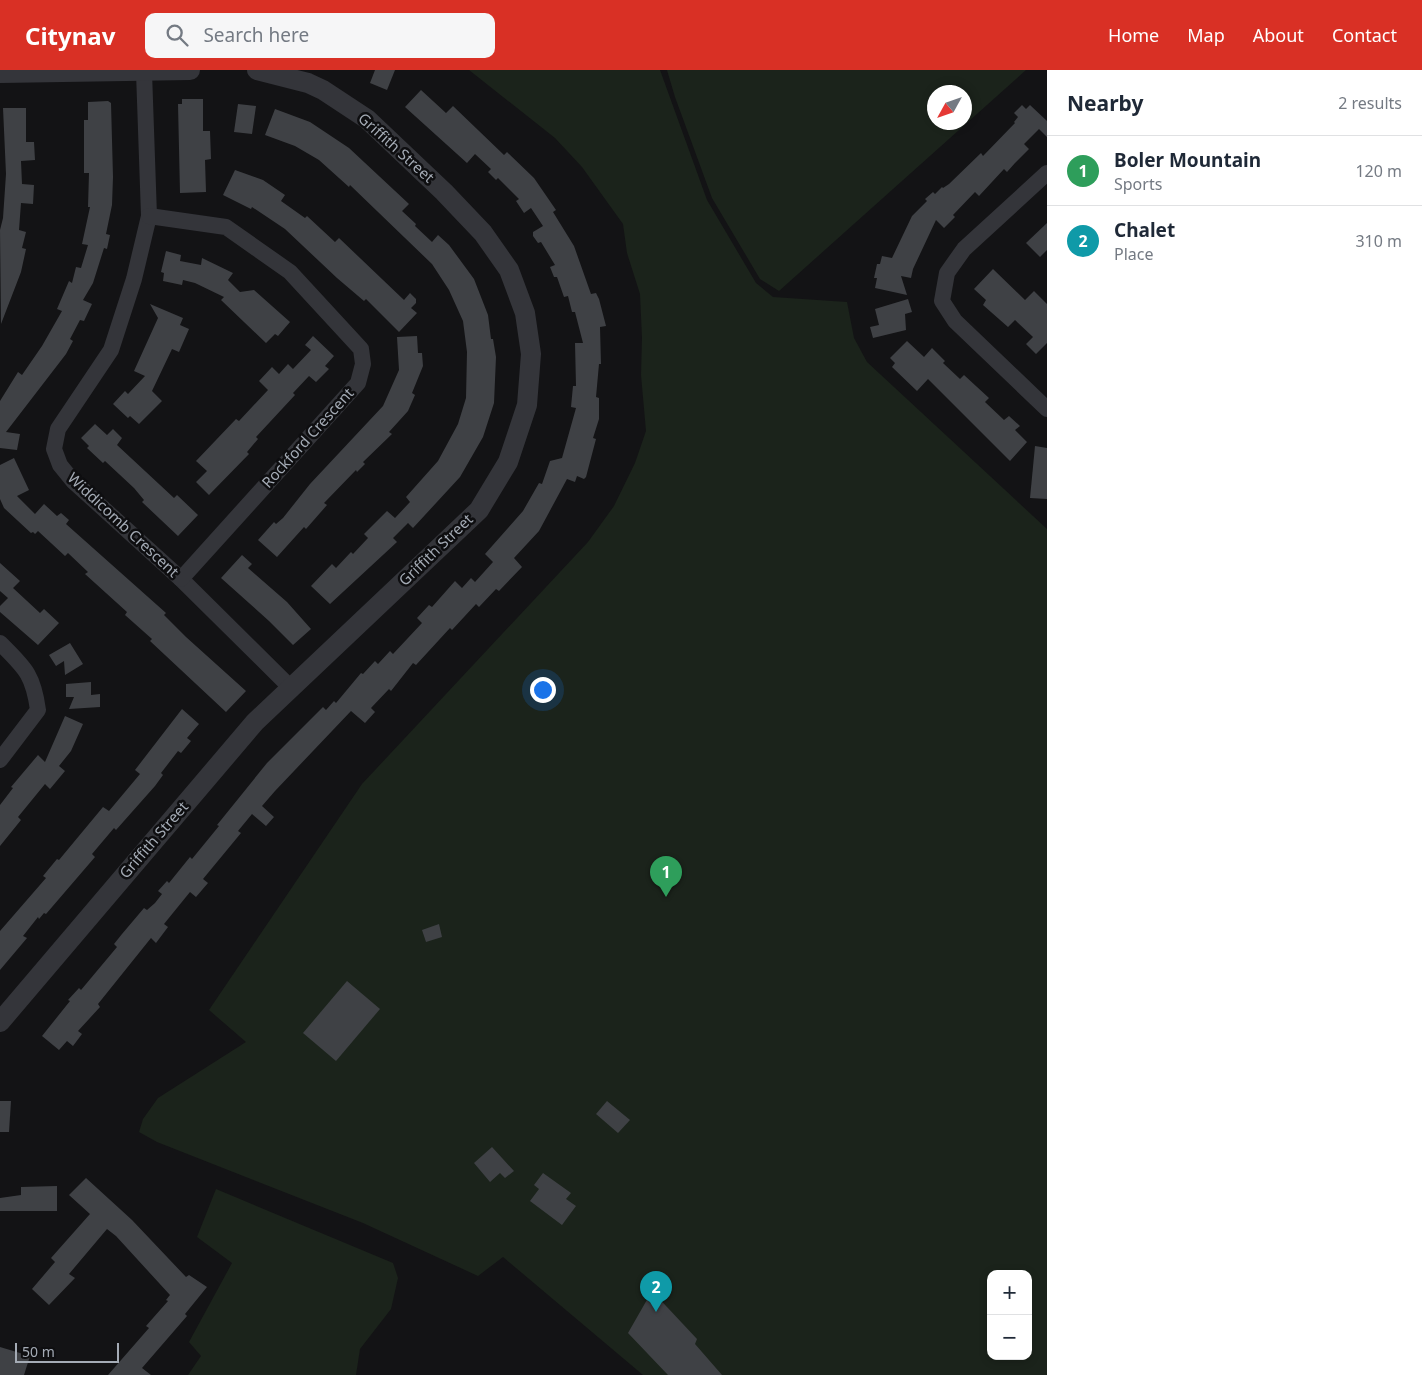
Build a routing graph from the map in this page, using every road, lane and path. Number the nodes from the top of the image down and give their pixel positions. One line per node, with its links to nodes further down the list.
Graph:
1 (190, 70): 3 (street)
2 (257, 70): 5 (street, Griffith Street)
3 (144, 72): 4 (street); 7 (street, Widdicomb Crescent)
4 (0, 73)
5 (311, 76): 11 (street, Griffith Street)
6 (1047, 173): 8 (street)
7 (148, 216): 9 (street, Widdicomb Crescent); 9 (street, Rockford Crescent)
8 (1047, 409)
9 (181, 578): 11 (street, Widdicomb Crescent)
10 (0, 643): 12 (street)
11 (291, 688): 13 (street, Griffith Street)
12 (0, 760)
13 (0, 1022)

